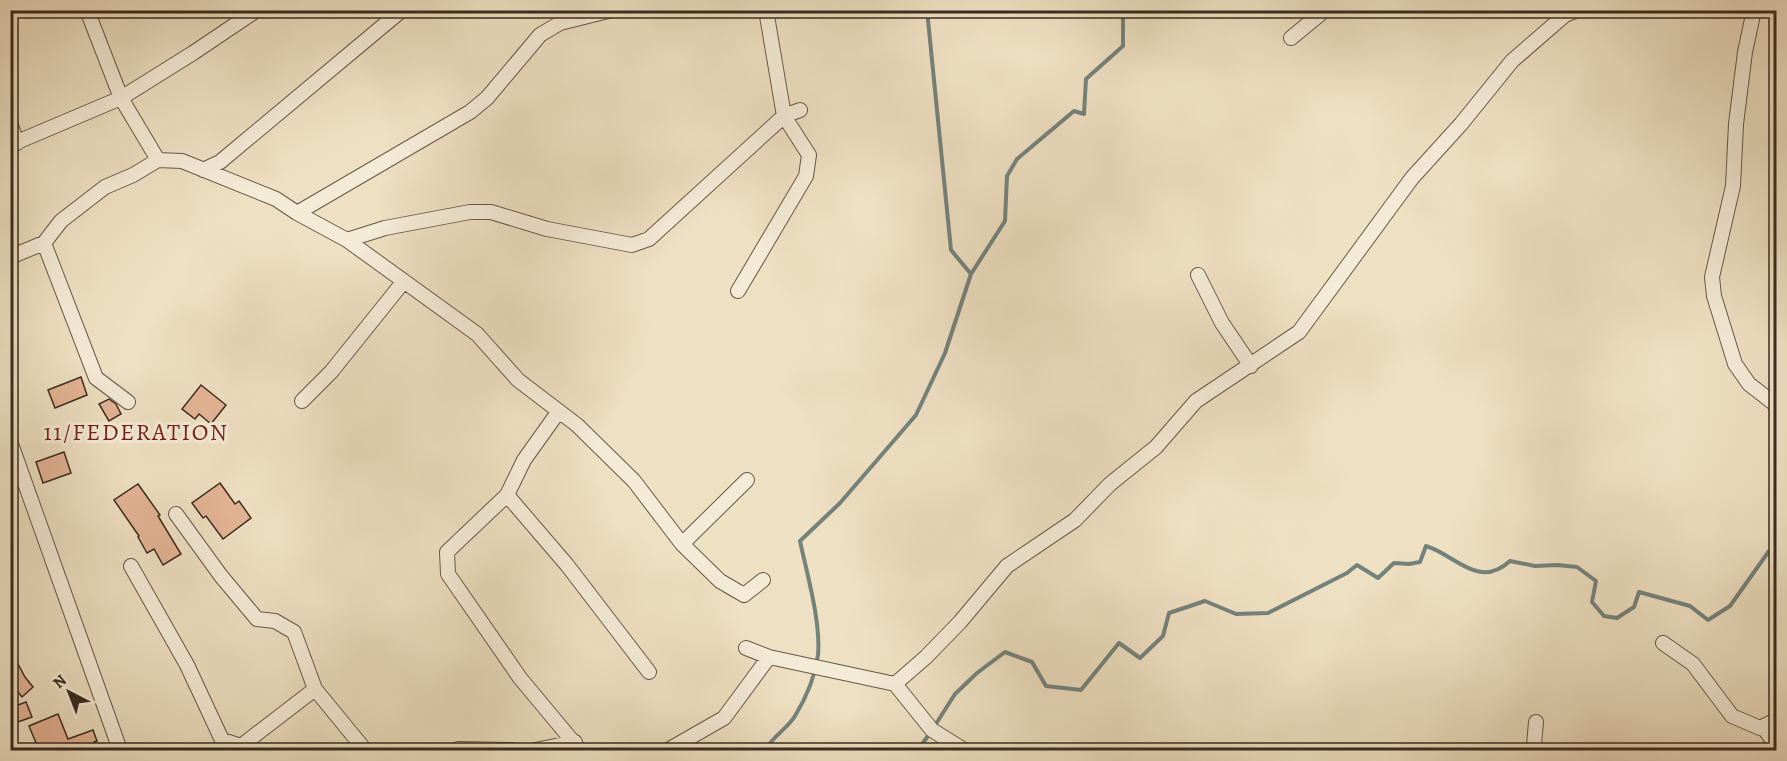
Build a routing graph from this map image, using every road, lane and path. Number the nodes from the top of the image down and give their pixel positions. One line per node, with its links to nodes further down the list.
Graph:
1 (256, 10): 10 (street)
2 (402, 10): 16 (street)
3 (612, 10): 17 (street)
4 (766, 10): 12 (street)
5 (1325, 10): 9 (street)
6 (1577, 10): 24 (street)
7 (1754, 10): 27 (street)
8 (91, 12): 10 (street)
9 (1291, 38)
10 (121, 98): 14 (street); 15 (street)
11 (800, 110): 12 (street)
12 (784, 116): 18 (street); 23 (street)
13 (10, 123): 14 (street)
14 (14, 144)
15 (158, 160): 16 (street); 19 (street)
16 (203, 170): 17 (street)
17 (297, 213): 18 (street)
18 (347, 240): 22 (street)
19 (44, 243): 20 (street); 26 (street)
20 (10, 257)
21 (1198, 275): 24 (street)
22 (404, 281): 25 (street); 28 (street)
23 (738, 291)
24 (1251, 366): 40 (street)
25 (302, 401)
26 (128, 402)
27 (1776, 405)
28 (559, 411): 31 (street); 33 (street)
29 (10, 441): 47 (street)
30 (747, 480): 33 (street)
31 (507, 495): 39 (street); 46 (street)
32 (176, 514): 41 (street)
33 (682, 544): 35 (street)
34 (131, 566): 41 (street)
35 (763, 580)
36 (1664, 644): 44 (street)
37 (746, 648): 38 (street)
38 (770, 657): 40 (street); 52 (street)
39 (649, 672)
40 (896, 684): 53 (street)
41 (315, 689): 48 (street)
42 (1776, 720): 44 (street)
43 (1536, 722): 54 (street)
44 (1763, 727): 45 (street)
45 (1776, 745)
46 (578, 746): 51 (street)
47 (120, 750)
48 (365, 750)
49 (454, 750): 50 (street)
50 (513, 750)
51 (535, 750)
52 (668, 750)
53 (964, 750)
54 (1537, 750)

